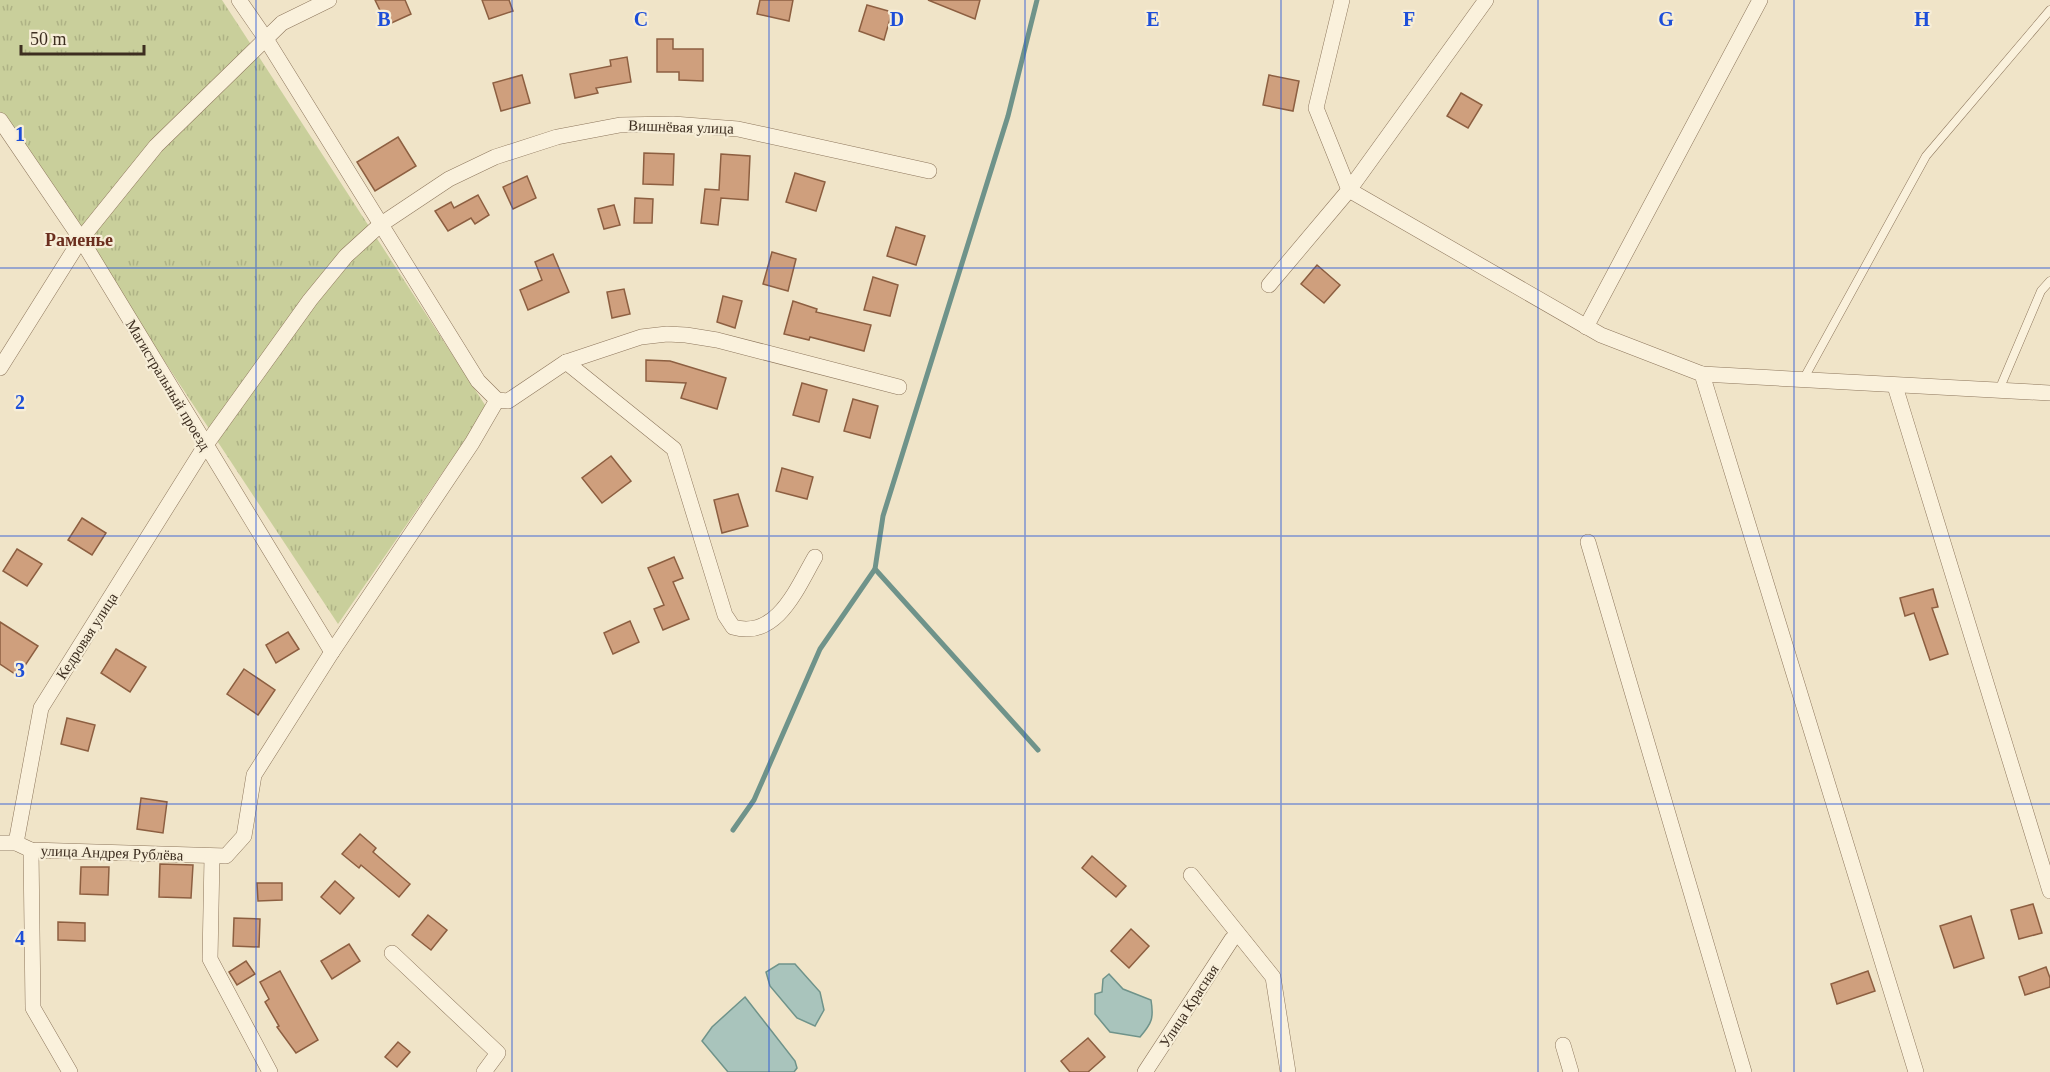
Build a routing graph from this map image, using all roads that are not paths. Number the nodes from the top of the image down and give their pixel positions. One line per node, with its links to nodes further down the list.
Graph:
1 (239, 0): 7 (street)
2 (329, 0): 7 (street)
3 (1342, 0): 10 (street)
4 (1486, 0): 10 (street)
5 (1760, 0): 15 (street)
6 (2050, 10): 19 (lane)
7 (266, 39): 11 (street); 12 (street)
8 (0, 120): 12 (street, Магистральный проезд)
9 (929, 171): 11 (street, Вишнёвая улица)
10 (1349, 190): 14 (street); 15 (street)
11 (380, 225): 24 (street); 25 (street, Вишнёвая улица)
12 (81, 239): 17 (street); 25 (street, Магистральный проезд)
13 (2050, 280): 22 (lane)
14 (1269, 285)
15 (1587, 327): 18 (street)
16 (566, 362): 21 (street); 24 (street); 27 (street)
17 (0, 368)
18 (1702, 374): 19 (street); 44 (street)
19 (1803, 380): 20 (street)
20 (1895, 386): 22 (street); 33 (street)
21 (899, 387)
22 (1999, 391): 23 (street)
23 (2050, 393)
24 (497, 400): 28 (street)
25 (205, 446): 28 (street, Магистральный проезд); 29 (street, Кедровая улица)
26 (1588, 542): 43 (street)
27 (815, 557)
28 (332, 652): 31 (street)
29 (8, 843): 30 (street, улица Андрея Рублёва)
30 (31, 850): 31 (street, улица Андрея Рублёва); 37 (street)
31 (219, 857): 38 (street)
32 (1191, 875): 41 (street)
33 (2050, 891)
34 (1232, 939): 40 (street, Улица Красная)
35 (392, 953): 39 (street)
36 (1563, 1045): 42 (street)
37 (70, 1072)
38 (270, 1072)
39 (484, 1072)
40 (1145, 1072)
41 (1288, 1072)
42 (1571, 1072)
43 (1744, 1072)
44 (1916, 1072)

